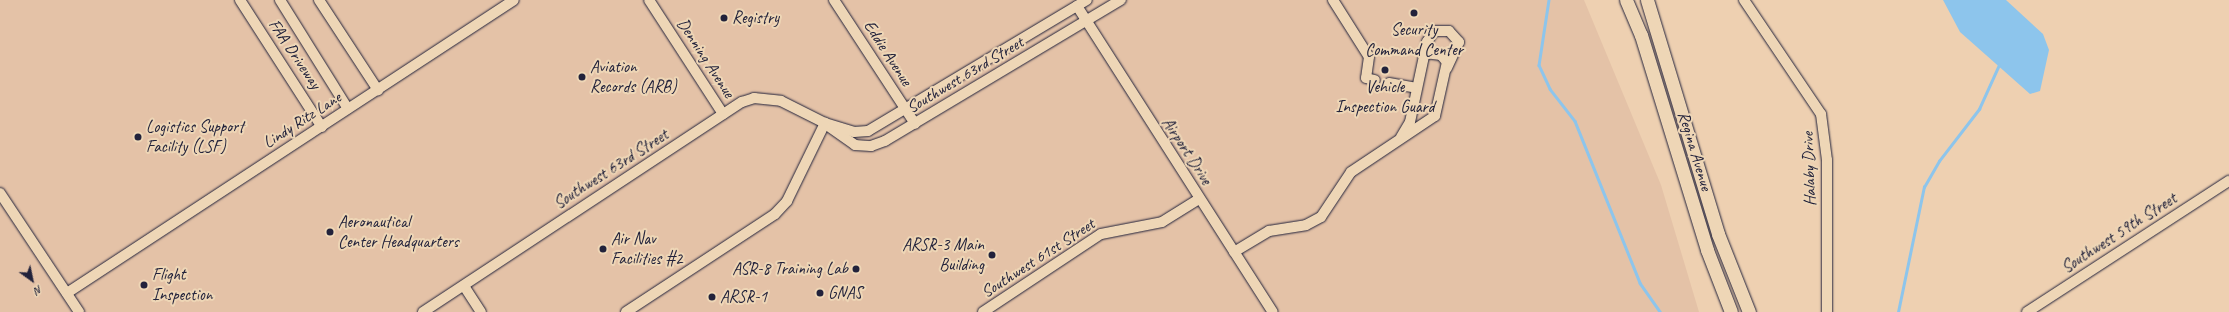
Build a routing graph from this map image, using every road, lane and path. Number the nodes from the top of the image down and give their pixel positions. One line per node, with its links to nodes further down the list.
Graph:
1 (240, 0): 26 (street, FAA Driveway)
2 (280, 0): 21 (street)
3 (319, 0): 20 (street)
4 (514, 0): 20 (street, Lindy Ritz Lane)
5 (649, 0): 23 (street, Denning Avenue)
6 (834, 0): 22 (street, Eddie Avenue)
7 (1087, 0): 13 (street, Southwest 63rd Street)
8 (1121, 0): 14 (street, Southwest 63rd Street)
9 (1333, 0): 17 (street)
10 (1626, 0): 40 (main road, Regina Avenue)
11 (1647, 0): 41 (main road, Regina Avenue)
12 (1744, 0): 42 (street, Halaby Drive)
13 (1077, 6): 14 (street, Airport Drive); 22 (street, Southwest 63rd Street)
14 (1086, 20): 25 (street, Southwest 63rd Street); 30 (street, Airport Drive)
15 (1425, 53): 16 (street); 16 (street); 19 (street)
16 (1447, 68): 27 (street)
17 (1370, 79)
18 (1389, 83): 19 (street)
19 (1417, 88): 27 (street)
20 (378, 90): 21 (street, Lindy Ritz Lane)
21 (348, 109): 26 (street, Lindy Ritz Lane)
22 (906, 109): 24 (street, Southwest 63rd Street); 25 (street, Eddie Avenue)
23 (723, 114): 24 (street, Southwest 63rd Street); 32 (street, Southwest 63rd Street)
24 (825, 123): 25 (street, Southwest 63rd Street); 37 (street)
25 (915, 124)
26 (322, 126): 33 (street, Lindy Ritz Lane)
27 (1397, 142): 31 (street)
28 (2229, 181): 43 (street, Southwest 59th Street)
29 (0, 193): 33 (street)
30 (1199, 199): 31 (street, Airport Drive); 38 (street, Southwest 61st Street)
31 (1234, 252): 39 (street, Airport Drive)
32 (464, 286): 35 (street, Southwest 63rd Street); 36 (street)
33 (67, 293): 34 (street)
34 (80, 312)
35 (424, 312)
36 (481, 312)
37 (626, 312)
38 (983, 312)
39 (1273, 312)
40 (1731, 312)
41 (1749, 312)
42 (1827, 312)
43 (2027, 312)

